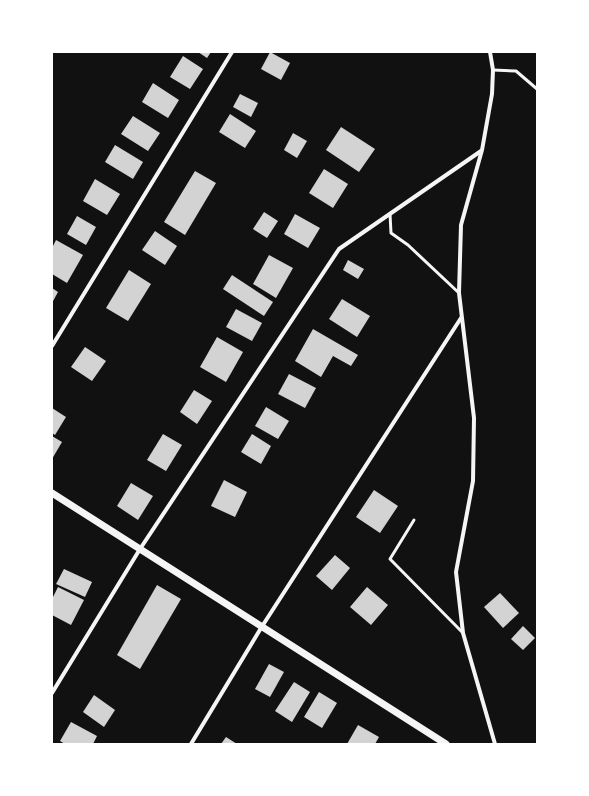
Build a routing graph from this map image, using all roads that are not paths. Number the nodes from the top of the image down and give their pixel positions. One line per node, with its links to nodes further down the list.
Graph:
1 (232, 52): 9 (street)
2 (490, 52): 3 (street)
3 (493, 70): 4 (lane); 5 (street)
4 (537, 89)
5 (482, 150): 6 (street); 7 (street)
6 (390, 213): 7 (lane); 12 (street)
7 (459, 293): 8 (street)
8 (461, 318): 13 (street); 14 (street)
9 (52, 346)
10 (52, 493): 12 (street)
11 (414, 520): 14 (lane)
12 (140, 549): 13 (street); 15 (street)
13 (261, 628): 16 (street); 17 (street)
14 (463, 633): 18 (street)
15 (52, 693)
16 (191, 744)
17 (446, 744)
18 (495, 744)

